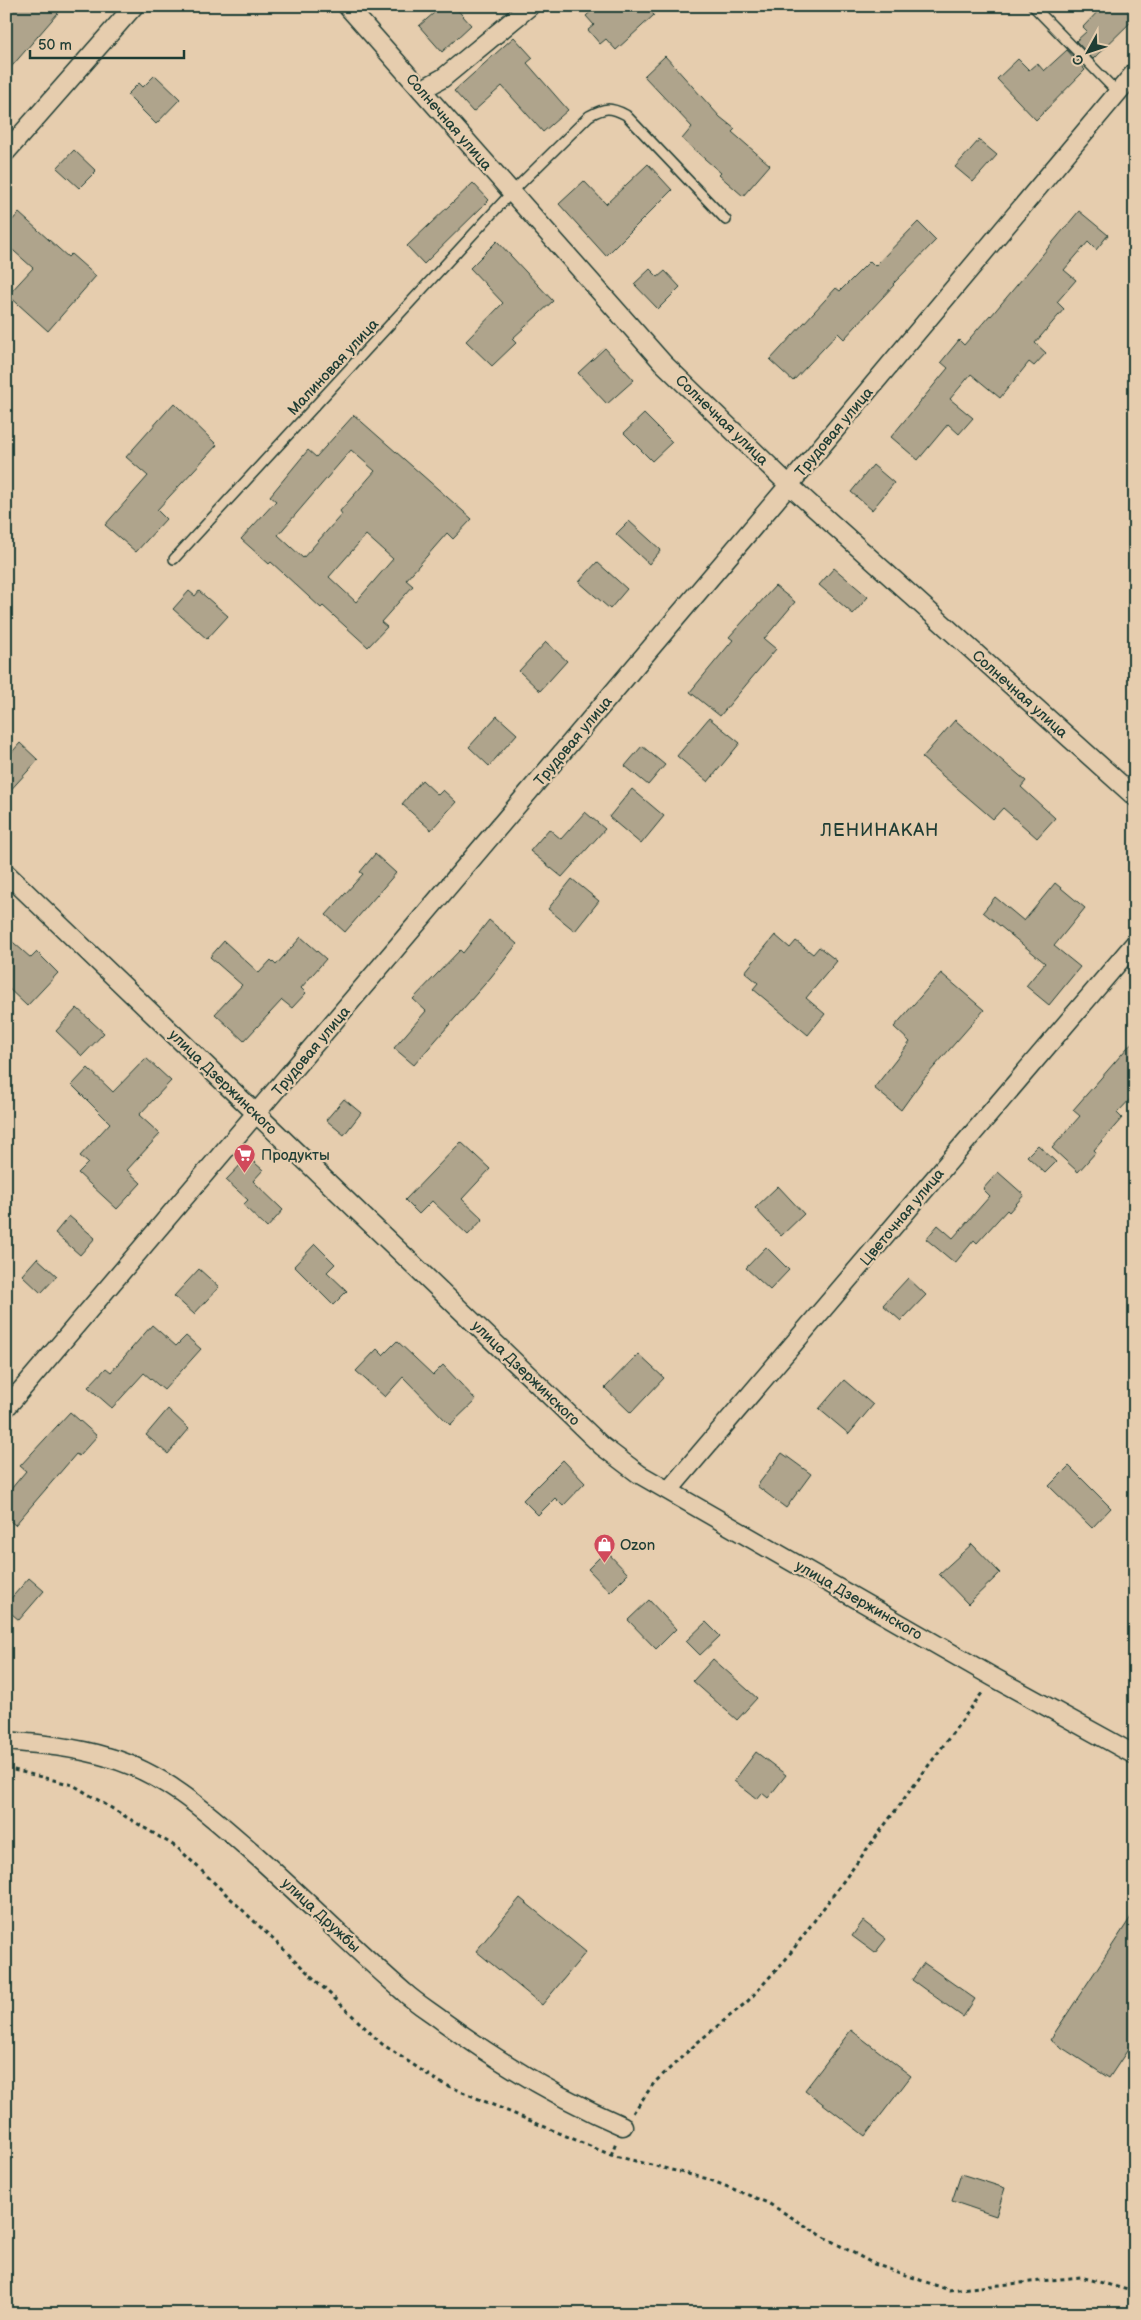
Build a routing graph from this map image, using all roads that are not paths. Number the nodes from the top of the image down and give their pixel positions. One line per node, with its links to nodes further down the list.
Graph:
1 (134, 6): 8 (street)
2 (347, 6): 6 (street, Солнечная улица)
3 (530, 6): 6 (street)
4 (1033, 6): 7 (lane)
5 (1135, 72): 7 (street, Трудовая улица)
6 (421, 90): 9 (street, Солнечная улица)
7 (1117, 92): 11 (street, Трудовая улица)
8 (6, 152)
9 (511, 193): 10 (lane, Малиновая улица); 11 (street, Солнечная улица); 12 (lane, Малиновая улица)
10 (726, 220)
11 (789, 486): 13 (street, Солнечная улица); 16 (street, Трудовая улица)
12 (174, 559)
13 (1135, 796)
14 (6, 873): 16 (street, улица Дзержинского)
15 (1135, 943): 18 (street, Цветочная улица)
16 (256, 1114): 17 (street, Трудовая улица); 18 (street, улица Дзержинского)
17 (6, 1408)
18 (669, 1490): 20 (street, улица Дзержинского)
19 (6, 1741): 21 (street, улица Дружбы)
20 (1135, 1755)
21 (623, 2126)

